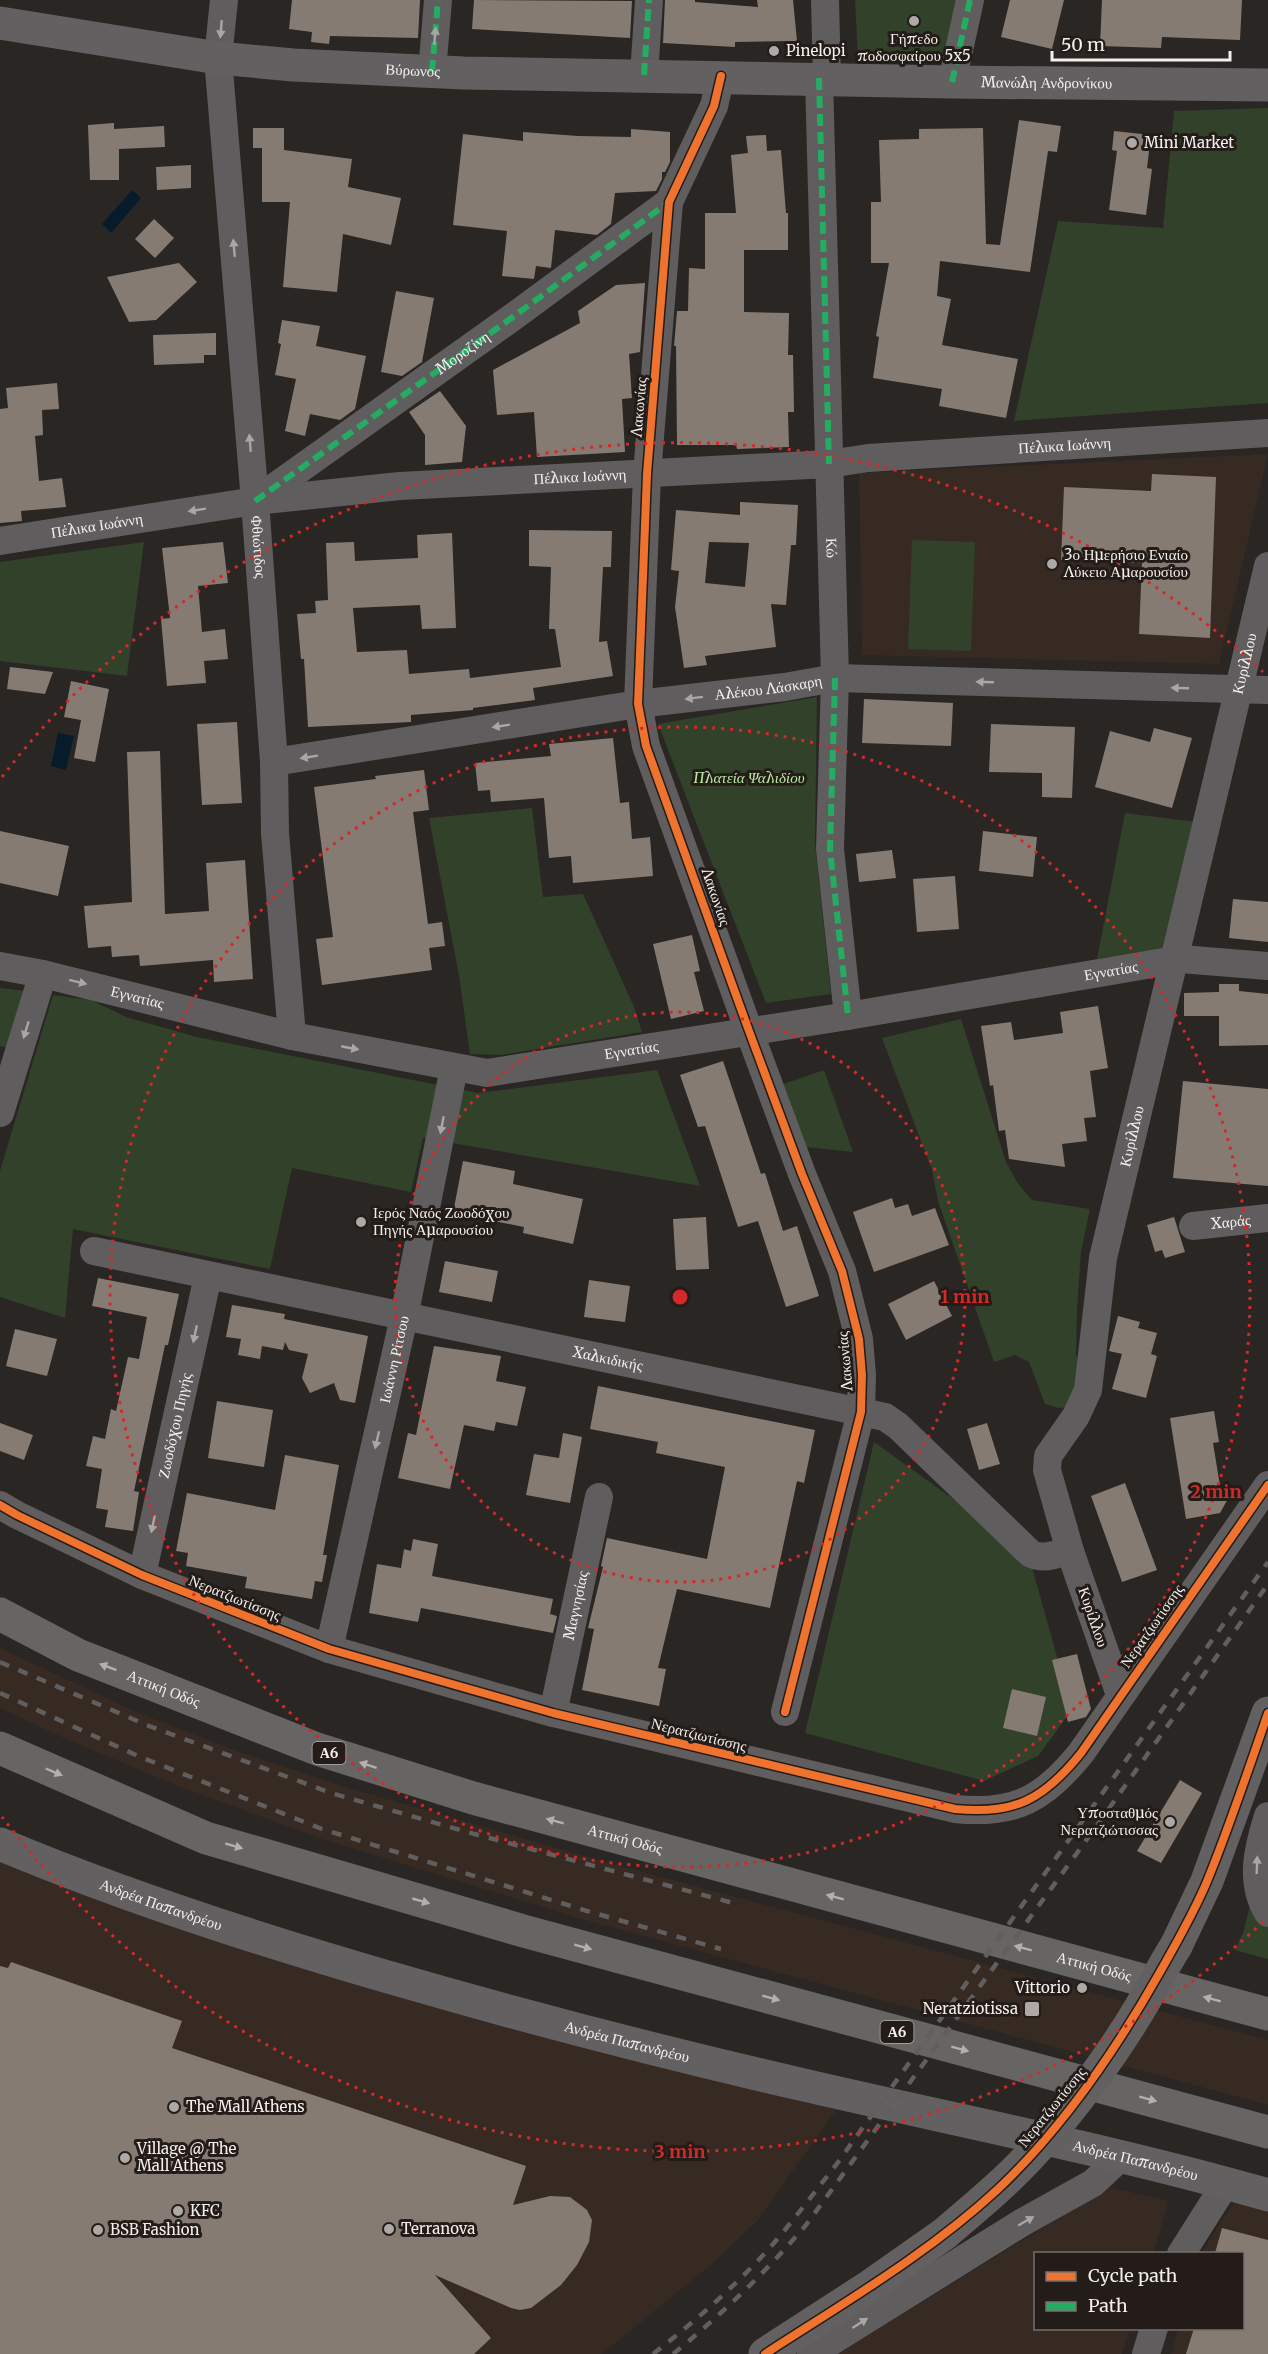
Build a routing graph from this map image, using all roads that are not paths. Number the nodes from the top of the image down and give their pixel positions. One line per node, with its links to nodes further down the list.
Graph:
1 (224, 0): 7 (street, Φθιώτιδος, one-way to 7)
2 (438, 0): 8 (street, one-way to 2)
3 (649, 0): 9 (street)
4 (825, 0): 11 (street, Κώ)
5 (970, 0): 12 (street)
6 (0, 23): 7 (street, Βύρωνος)
7 (218, 58): 8 (street, Βύρωνος); 18 (street, Φθιώτιδος, one-way to 7)
8 (432, 72): 9 (street, Βύρωνος)
9 (644, 75): 10 (street, Βύρωνος)
10 (721, 76): 11 (street, Βύρωνος); 14 (street, Λακωνίας)
11 (823, 79): 12 (street, Μανώλη Ανδρονίκου); 16 (street, Κώ)
12 (952, 82): 13 (street, Μανώλη Ανδρονίκου)
13 (1268, 85)
14 (669, 202): 17 (street, Λακωνίας); 18 (street, Μοροζίνη)
15 (1268, 433): 16 (street, Πέλικα Ιωάννη)
16 (829, 464): 17 (street, Πέλικα Ιωάννη); 21 (street, Κώ)
17 (646, 474): 18 (street, Πέλικα Ιωάννη); 24 (street, Λακωνίας)
18 (255, 501): 19 (street, Πέλικα Ιωάννη, one-way to 19); 25 (street, Φθιώτιδος)
19 (0, 541)
20 (1268, 566): 22 (street, Κυρίλλου)
21 (835, 678): 22 (street, Αλέκου Λάσκαρη, one-way to 21); 24 (street, Αλέκου Λάσκαρη, one-way to 24); 30 (street, Κώ)
22 (1239, 690): 23 (street, Αλέκου Λάσκαρη); 26 (street, Κυρίλλου)
23 (1268, 690)
24 (638, 704): 25 (street, Αλέκου Λάσκαρη, one-way to 25); 31 (street, Λακωνίας)
25 (274, 762): 32 (street, Φθιώτιδος)
26 (1176, 960): 28 (street, Εγνατίας); 30 (street, Εγνατίας); 44 (street, Κυρίλλου)
27 (0, 966): 29 (street, Εγνατίας)
28 (1268, 966)
29 (43, 974): 32 (street, Εγνατίας, one-way to 32); 34 (street, one-way to 34)
30 (848, 1016): 31 (street, Εγνατίας)
31 (749, 1031): 33 (street, Εγνατίας); 40 (street, Λακωνίας)
32 (292, 1036): 33 (street, Εγνατίας, one-way to 33)
33 (454, 1068): 39 (street, Ιωάννη Ρίτσου, one-way to 39)
34 (0, 1113)
35 (1268, 1218): 36 (street, Χαράς)
36 (1193, 1226)
37 (94, 1251): 38 (street, Χαλκιδικής)
38 (208, 1276): 39 (street, Χαλκιδικής); 45 (street, Ζωοδόχου Πηγής, one-way to 45)
39 (404, 1317): 40 (street, Χαλκιδικής); 47 (street, Ιωάννη Ρίτσου, one-way to 47)
40 (861, 1412): 44 (street, Χαλκιδικής); 49 (street, Λακωνίας)
41 (1268, 1485): 48 (street, Νερατζιωτίσσης)
42 (599, 1497): 50 (street, Μαγνησίας)
43 (0, 1505): 45 (street, Νερατζιωτίσσης)
44 (1070, 1551): 48 (street, Κυρίλλου)
45 (142, 1575): 47 (street, Νερατζιωτίσσης)
46 (0, 1614): 56 (highway, Αττική Οδός / Α6, one-way to 46)
47 (329, 1650): 50 (street, Νερατζιωτίσσης)
48 (1120, 1695): 50 (street, Νερατζιωτίσσης)
49 (785, 1712)
50 (553, 1713)
51 (1268, 1713): 63 (street, Νερατζιωτίσσης, bridge)
52 (0, 1749): 57 (highway, Α6, one-way to 57)
53 (1268, 1816): 55 (street, one-way to 53)
54 (0, 1844): 58 (street, Ανδρέα Παπανδρέου)
55 (1268, 1913)
56 (1268, 2014)
57 (1268, 2132)
58 (1122, 2156): 59 (street, Ανδρέα Παπανδρέου); 64 (street, one-way to 58)
59 (1226, 2183): 60 (street, Ανδρέα Παπανδρέου); 61 (street)
60 (1268, 2195)
61 (1182, 2252)
62 (1153, 2330): 65 (street)
63 (765, 2354)
64 (811, 2354)
65 (1146, 2354)

